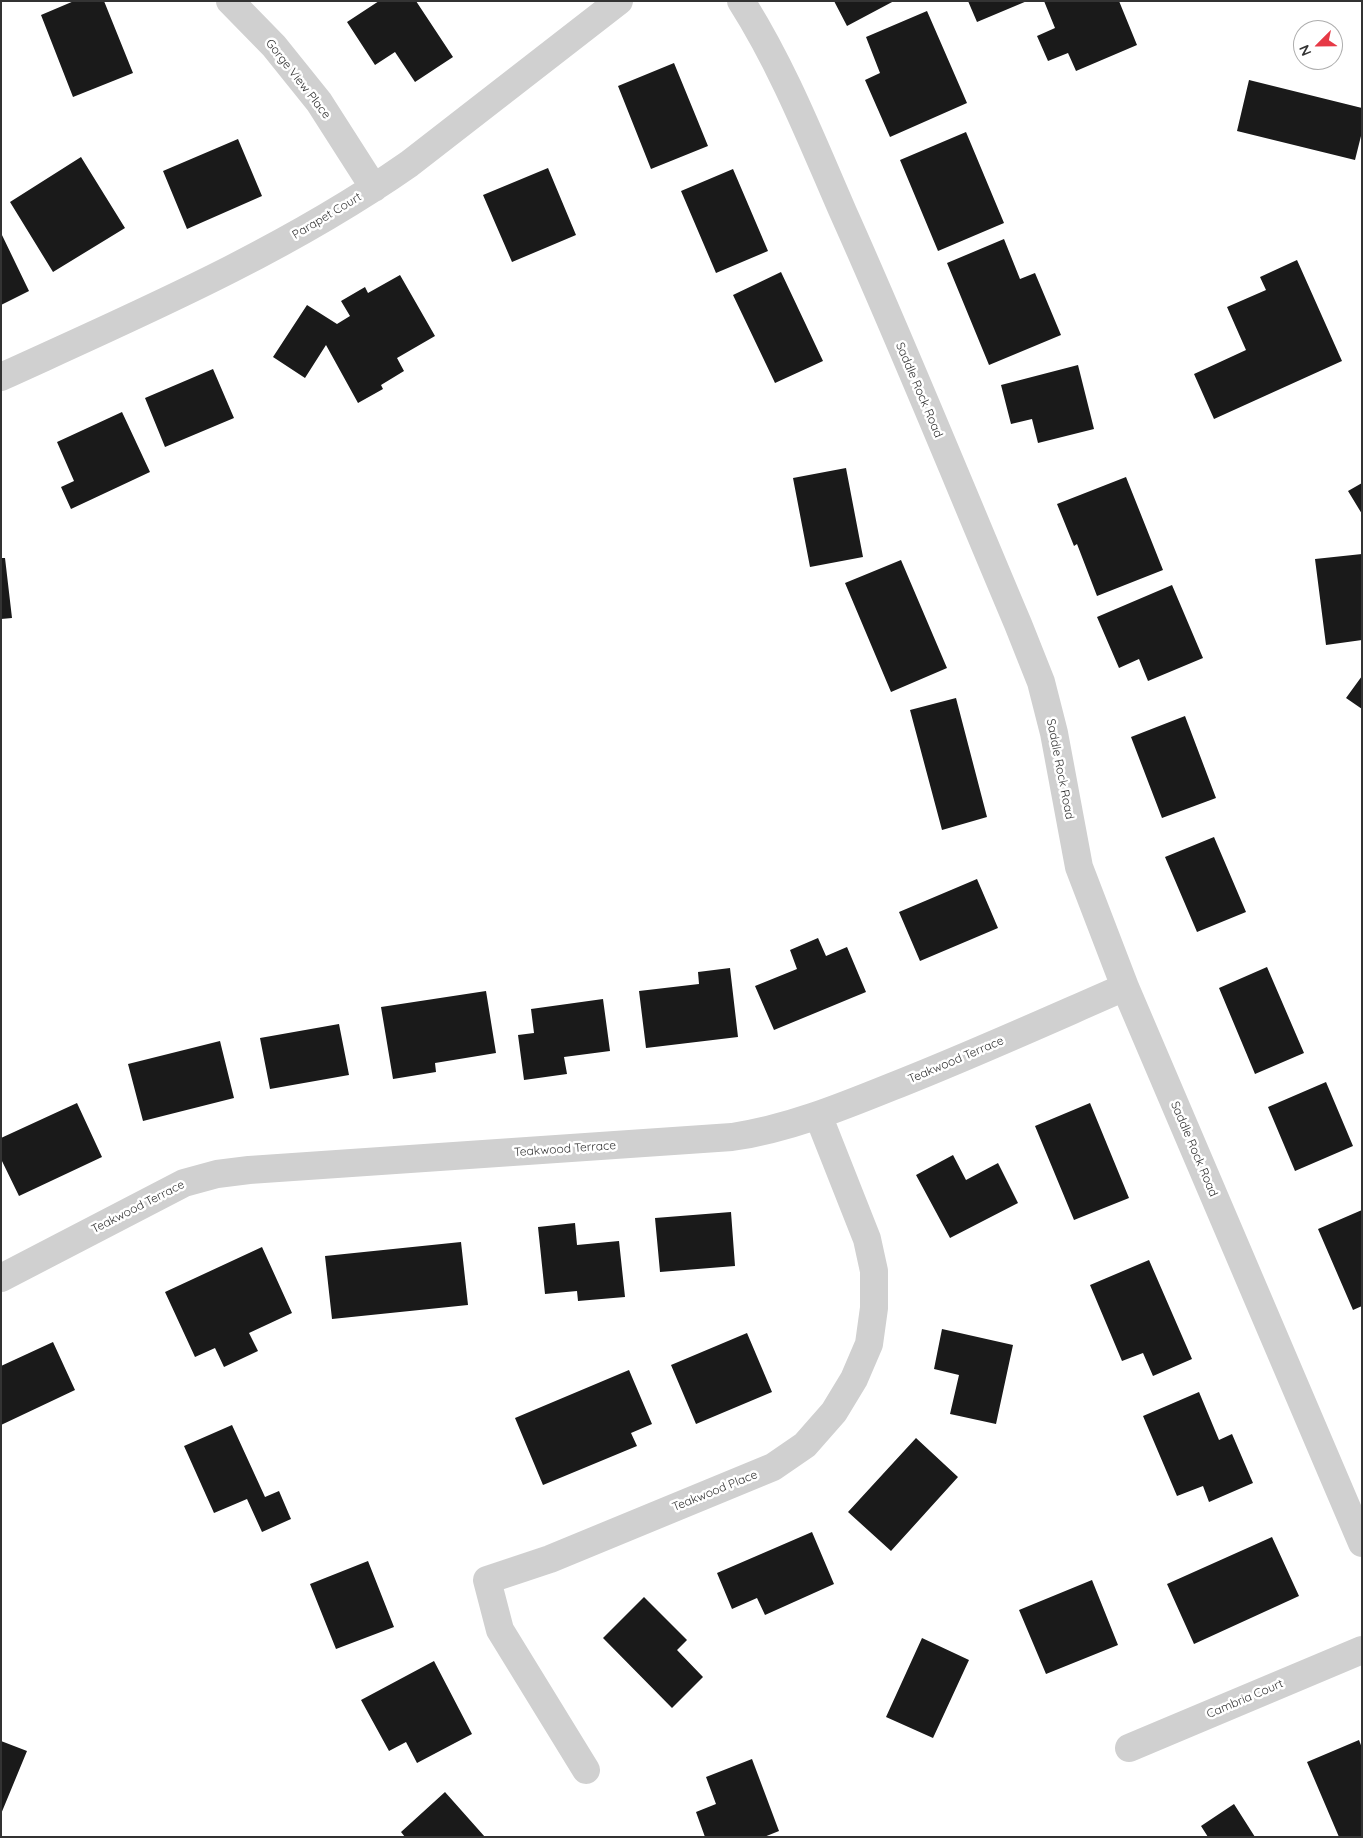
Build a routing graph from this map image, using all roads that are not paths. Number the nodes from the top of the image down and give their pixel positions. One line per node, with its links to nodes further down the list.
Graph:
1 (230, 1): 4 (street, Gorge View Place)
2 (619, 1): 4 (street, Parapet Court)
3 (741, 1): 6 (street, Saddle Rock Road)
4 (374, 188): 5 (street, Parapet Court)
5 (1, 377)
6 (1125, 987): 7 (street, Teakwood Terrace); 9 (street, Saddle Rock Road)
7 (818, 1115): 8 (street, Teakwood Terrace); 12 (street, Teakwood Place)
8 (1, 1278)
9 (1362, 1544)
10 (1362, 1650): 11 (street, Cambria Court)
11 (1129, 1748)
12 (586, 1770)

